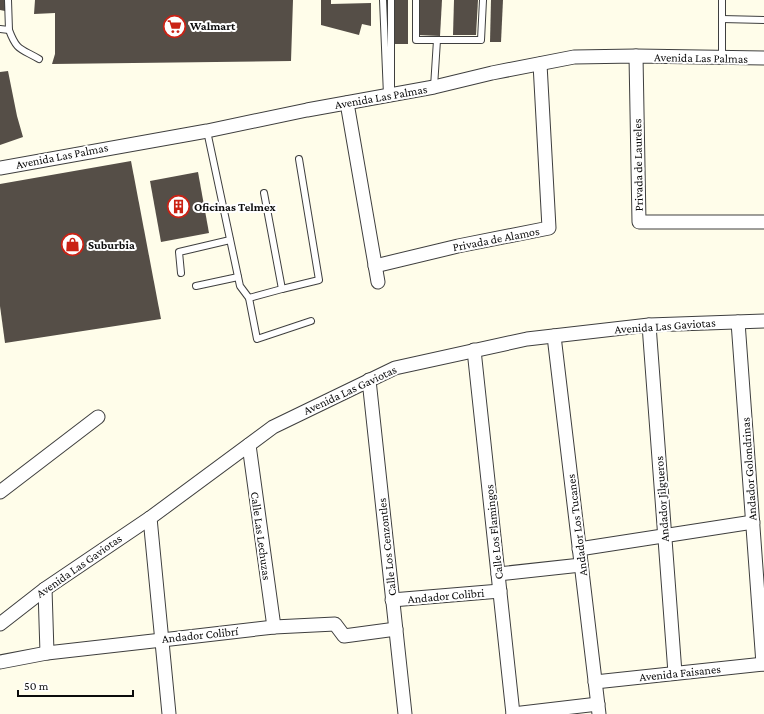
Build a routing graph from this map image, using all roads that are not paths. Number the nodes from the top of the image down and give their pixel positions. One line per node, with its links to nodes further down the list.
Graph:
1 (8, 0): 10 (lane)
2 (383, 0): 18 (lane)
3 (391, 0): 18 (lane)
4 (416, 0): 11 (lane)
5 (483, 0): 11 (lane)
6 (722, 0): 7 (lane)
7 (722, 19): 8 (lane); 13 (lane)
8 (764, 20)
9 (0, 29): 10 (lane)
10 (9, 30): 15 (lane)
11 (437, 40): 17 (lane)
12 (636, 56): 13 (street, Avenida Las Palmas); 16 (street, Avenida Las Palmas); 24 (street, Privada de Laureles)
13 (722, 58): 14 (street, Avenida Las Palmas)
14 (764, 58)
15 (39, 59)
16 (540, 64): 17 (street, Avenida Las Palmas); 26 (street, Privada de Alamos)
17 (434, 87): 18 (street, Avenida Las Palmas)
18 (389, 95): 19 (street, Avenida Las Palmas)
19 (348, 103): 20 (street, Avenida Las Palmas); 26 (street)
20 (207, 130): 22 (street, Avenida Las Palmas); 25 (lane)
21 (299, 159): 31 (lane)
22 (0, 168)
23 (264, 193): 31 (lane)
24 (764, 222)
25 (230, 240): 27 (lane); 28 (lane)
26 (376, 266): 29 (street)
27 (181, 273)
28 (238, 277): 30 (lane); 32 (lane)
29 (378, 282)
30 (196, 286)
31 (282, 289): 32 (lane)
32 (249, 298): 33 (lane)
33 (311, 321)
34 (764, 321): 35 (street, Avenida Las Gaviotas)
35 (738, 322): 36 (street, Avenida Las Gaviotas); 43 (street, Andador Golondrinas)
36 (649, 325): 37 (street, Avenida Las Gaviotas); 45 (street, Andador Jilgueros)
37 (554, 336): 38 (street, Avenida Las Gaviotas); 46 (street, Andador Los Tucanes)
38 (474, 350): 39 (street, Avenida Las Gaviotas); 48 (street, Calle Los Flamingos)
39 (369, 380): 41 (street, Avenida Las Gaviotas); 51 (street, Calle Los Cenzontles)
40 (98, 417): 42 (street)
41 (249, 445): 44 (street, Avenida Las Gaviotas); 53 (street, Calle Las Lechuzas)
42 (0, 492)
43 (756, 515): 45 (street); 58 (street, Andador Golondrinas)
44 (150, 518): 49 (street, Avenida Las Gaviotas); 55 (street)
45 (665, 536): 46 (street); 59 (street, Andador Jilgueros)
46 (579, 549): 47 (street, Andador Los Tucanes)
47 (581, 565): 48 (street); 60 (street, Andador Los Tucanes)
48 (498, 574): 50 (street, Calle Los Flamingos)
49 (45, 589): 52 (street, Avenida Las Gaviotas); 56 (street)
50 (500, 591): 51 (street, Andador Colibri); 64 (street, Calle Los Flamingos)
51 (392, 600): 54 (street, Calle Los Cenzontles)
52 (0, 624)
53 (274, 627): 54 (street, Andador Colibrí); 55 (street, Andador Colibrí)
54 (396, 629): 63 (street, Calle Los Cenzontles)
55 (162, 640): 56 (street, Andador Colibrí); 62 (street)
56 (47, 653): 57 (street, Andador Colibrí)
57 (0, 662)
58 (764, 664): 59 (street, Avenida Faisanes)
59 (675, 673): 60 (street, Avenida Faisanes)
60 (595, 682): 61 (street, Andador Los Tucanes)
61 (598, 709): 64 (street)
62 (169, 714)
63 (405, 714)
64 (513, 714)

